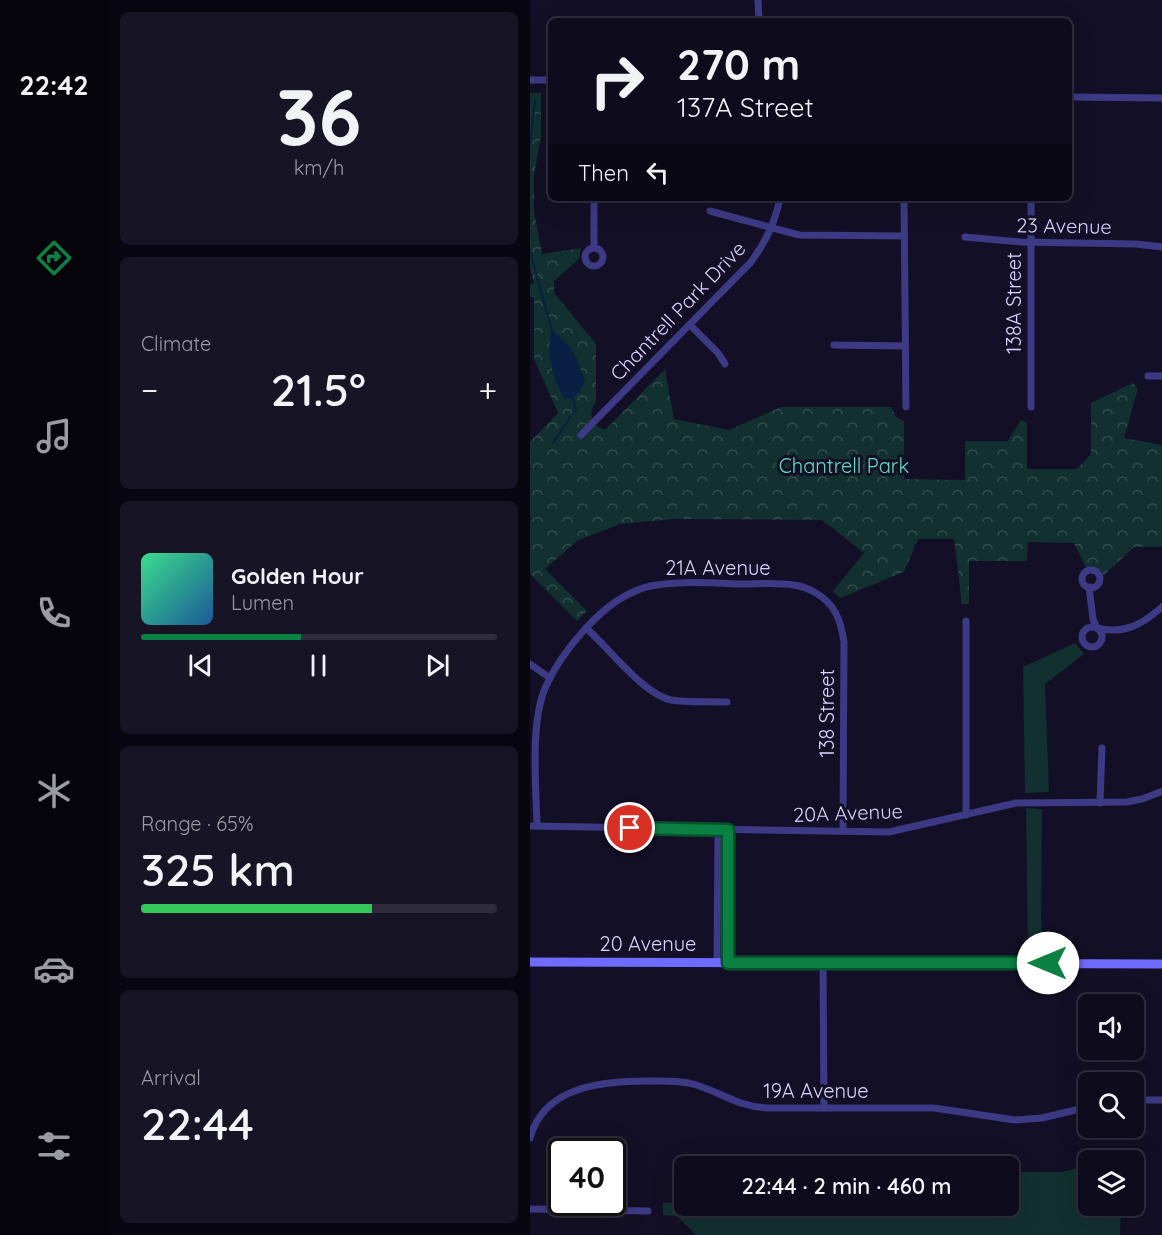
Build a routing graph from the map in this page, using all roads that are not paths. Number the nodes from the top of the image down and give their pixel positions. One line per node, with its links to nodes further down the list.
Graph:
1 (758, 0): 2 (street)
2 (759, 18)
3 (530, 80): 4 (street)
4 (548, 80)
5 (1072, 97): 6 (street)
6 (1163, 98)
7 (594, 201): 17 (street)
8 (779, 201): 12 (street, Chantrell Park Drive)
9 (904, 201): 13 (street)
10 (1031, 201): 15 (street, 138A Street)
11 (710, 211): 12 (street)
12 (773, 228): 13 (street); 18 (street, Chantrell Park Drive)
13 (904, 236): 20 (street)
14 (965, 237): 15 (street, 23 Avenue)
15 (1031, 243): 16 (street, 23 Avenue); 25 (street, 138A Street)
16 (1163, 247)
17 (594, 248)
18 (690, 325): 21 (street); 26 (street, Chantrell Park Drive)
19 (834, 345): 20 (street)
20 (904, 346): 24 (street)
21 (725, 364)
22 (1148, 376): 23 (street)
23 (1163, 376)
24 (906, 407)
25 (1031, 407)
26 (581, 435)
27 (1089, 588): 29 (street)
28 (825, 600): 31 (street, 21A Avenue); 42 (street, 138 Street)
29 (1163, 606)
30 (966, 621): 38 (street)
31 (586, 628): 33 (street, 21A Avenue); 34 (street)
32 (530, 664): 33 (street)
33 (550, 678): 39 (street, 21A Avenue)
34 (727, 702)
35 (1102, 748): 37 (street)
36 (1163, 791): 37 (street, 20A Avenue)
37 (1100, 803): 38 (street, 20A Avenue)
38 (966, 814): 42 (street, 20A Avenue)
39 (533, 826): 40 (street, 20A Avenue)
40 (718, 830): 41 (street, 20A Avenue); 43 (street)
41 (728, 830): 42 (street, 20A Avenue); 44 (street)
42 (843, 831)
43 (718, 885): 44 (street); 46 (street)
44 (728, 885): 47 (street)
45 (530, 962): 46 (street, 20 Avenue)
46 (717, 963): 47 (street, 20 Avenue)
47 (728, 963): 48 (street, 20 Avenue)
48 (823, 963): 49 (street, 20 Avenue); 52 (street)
49 (1163, 964)
50 (1144, 1100): 51 (street)
51 (1163, 1100)
52 (824, 1108): 53 (street, 19A Avenue); 54 (street, 19A Avenue)
53 (1078, 1109)
54 (530, 1138)
55 (530, 1209): 56 (street)
56 (648, 1211)

